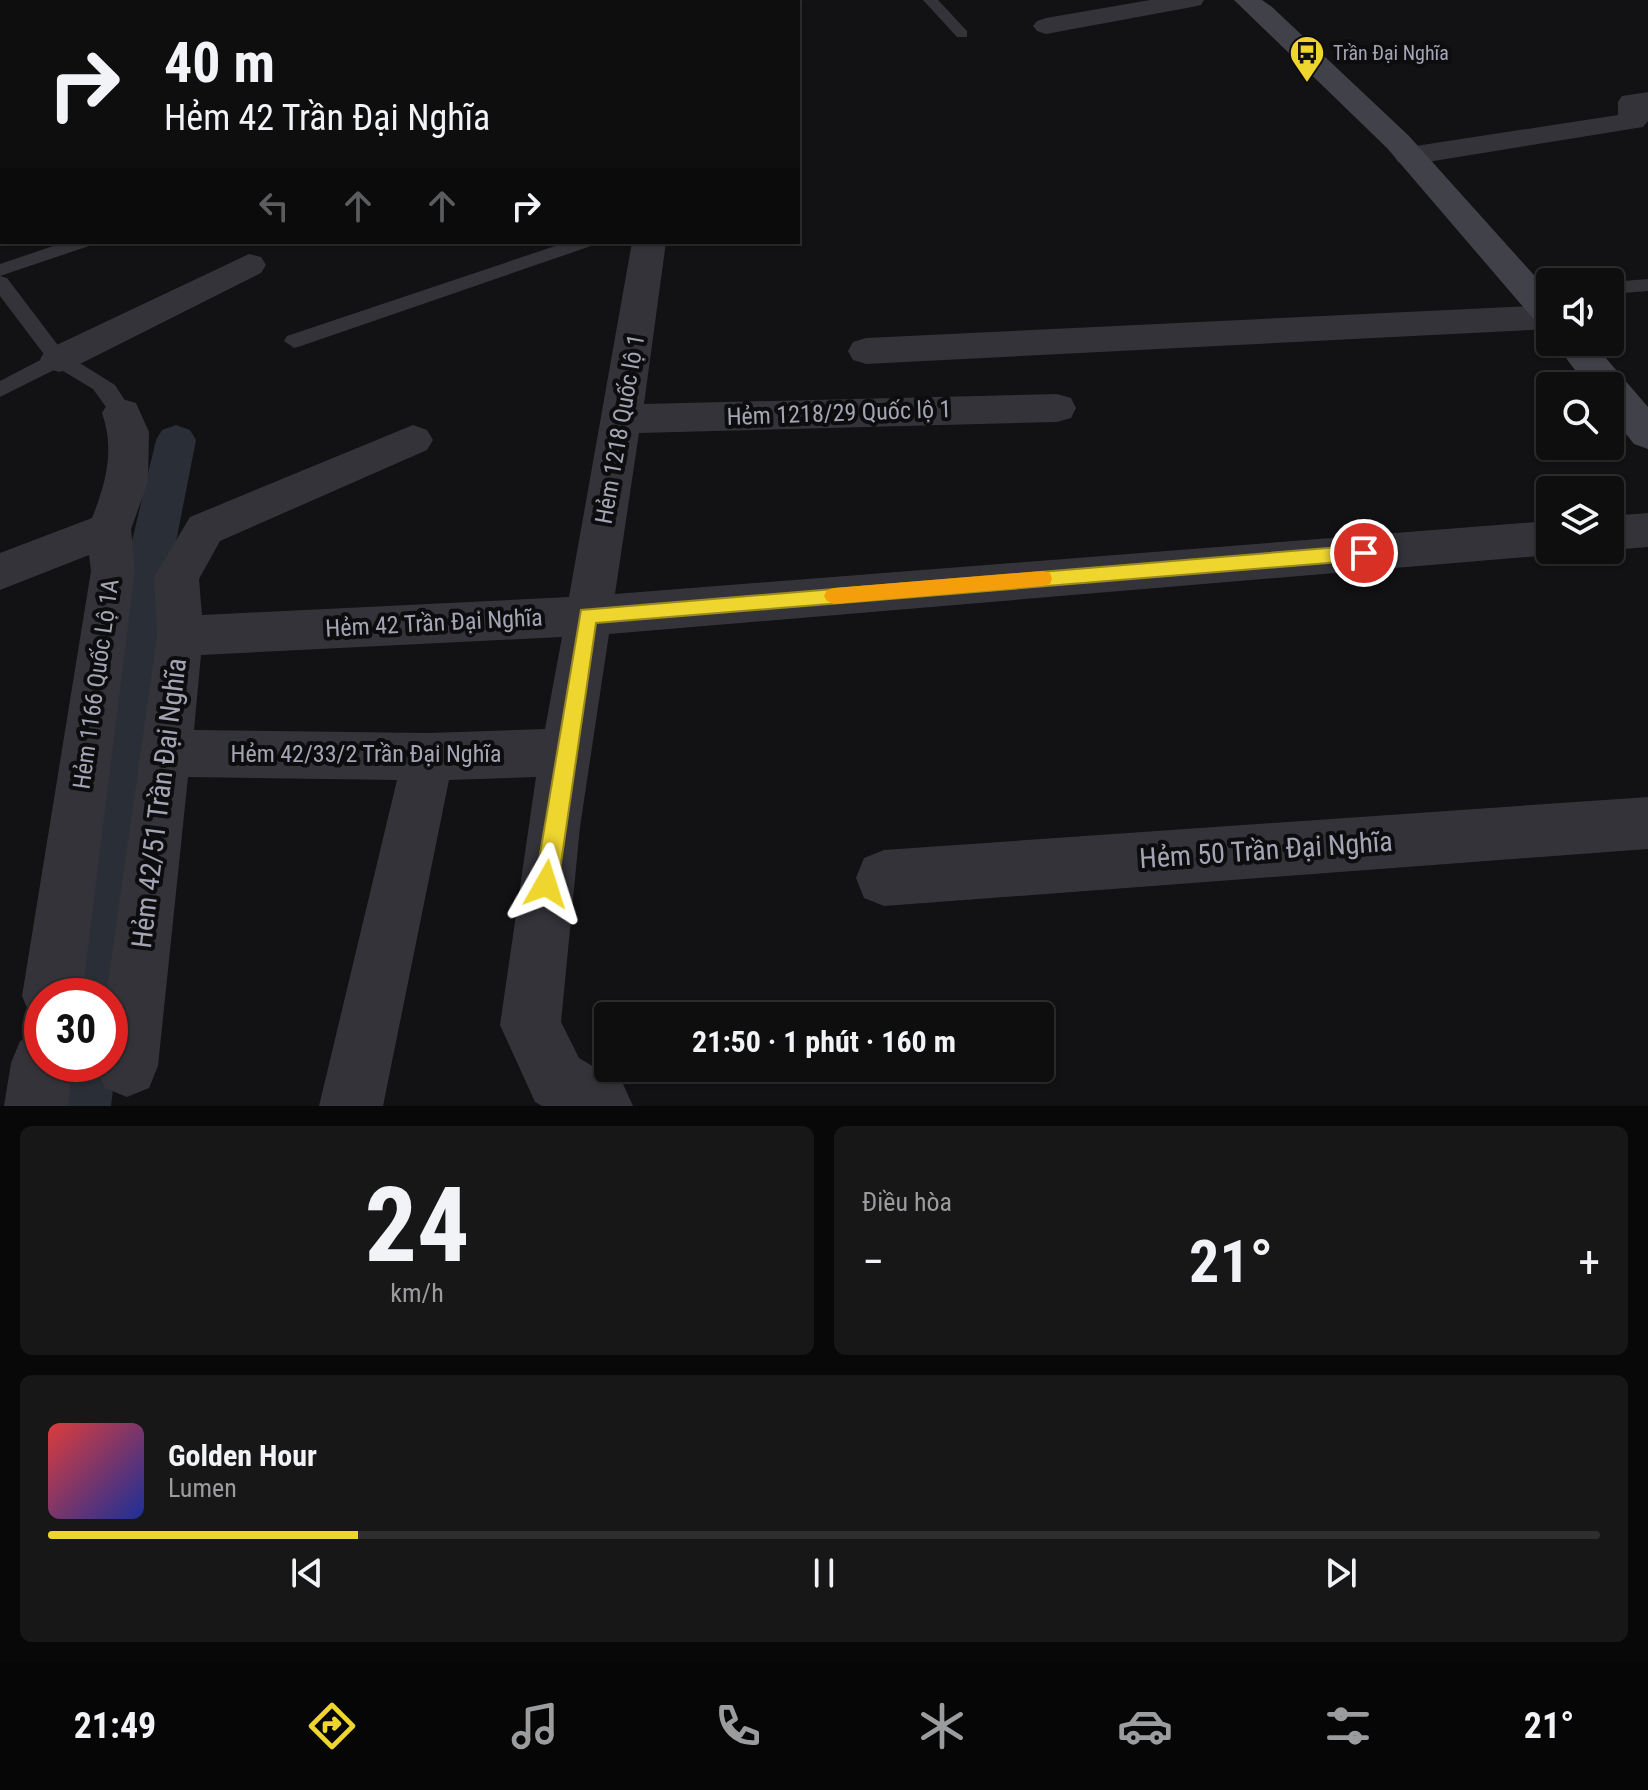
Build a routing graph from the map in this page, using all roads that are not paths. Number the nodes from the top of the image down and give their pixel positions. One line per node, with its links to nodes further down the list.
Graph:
1 (930, 0): 5 (lane)
2 (1192, 0): 4 (street)
3 (1246, 0): 7 (main road)
4 (1046, 26)
5 (962, 34)
6 (1643, 113): 7 (street)
7 (1409, 156): 16 (main road)
8 (77, 244): 12 (lane)
9 (579, 244): 18 (lane)
10 (649, 244): 27 (street, Hẻm 1218 Quốc lộ 1)
11 (249, 265): 21 (street)
12 (0, 270)
13 (0, 282): 21 (lane, Hẻm 1166 Quốc Lộ 1A)
14 (1648, 285): 15 (lane)
15 (1624, 287)
16 (1536, 294)
17 (1536, 306): 19 (street)
18 (294, 341)
19 (866, 351)
20 (1584, 356): 22 (main road)
21 (59, 359): 23 (lane); 26 (lane, Hẻm 1166 Quốc Lộ 1A)
22 (1597, 372)
23 (0, 390)
24 (1624, 405): 28 (main road)
25 (1057, 408): 27 (street, Hẻm 1218/29 Quốc lộ 1)
26 (122, 413): 33 (street, Hẻm 1166 Quốc Lộ 1A)
27 (622, 419): 36 (street, Hẻm 1218 Quốc lộ 1)
28 (1648, 434)
29 (413, 440): 35 (street)
30 (1648, 530): 31 (street)
31 (1624, 532)
32 (1536, 539): 36 (street, Hẻm 42 Trần Đại Nghĩa)
33 (111, 550): 34 (street); 35 (street); 43 (street, Hẻm 1166 Quốc Lộ 1A)
34 (0, 572)
35 (176, 577): 37 (street, Hẻm 42/51 Trần Đại Nghĩa)
36 (588, 616): 37 (street, Hẻm 42 Trần Đại Nghĩa); 38 (street, Hẻm 1218 Quốc lộ 1)
37 (180, 636): 39 (street, Hẻm 42/51 Trần Đại Nghĩa)
38 (565, 752): 40 (street, Hẻm 42/33/2 Trần Đại Nghĩa); 48 (street, Hẻm 1218 Quốc lộ 1)
39 (167, 753): 40 (street, Hẻm 42/33/2 Trần Đại Nghĩa); 44 (street, Hẻm 42/51 Trần Đại Nghĩa)
40 (428, 757): 47 (street)
41 (1648, 823): 42 (street, Hẻm 50 Trần Đại Nghĩa)
42 (884, 878)
43 (54, 978)
44 (128, 1058)
45 (39, 1082): 46 (street)
46 (36, 1106)
47 (351, 1106)
48 (601, 1106)

